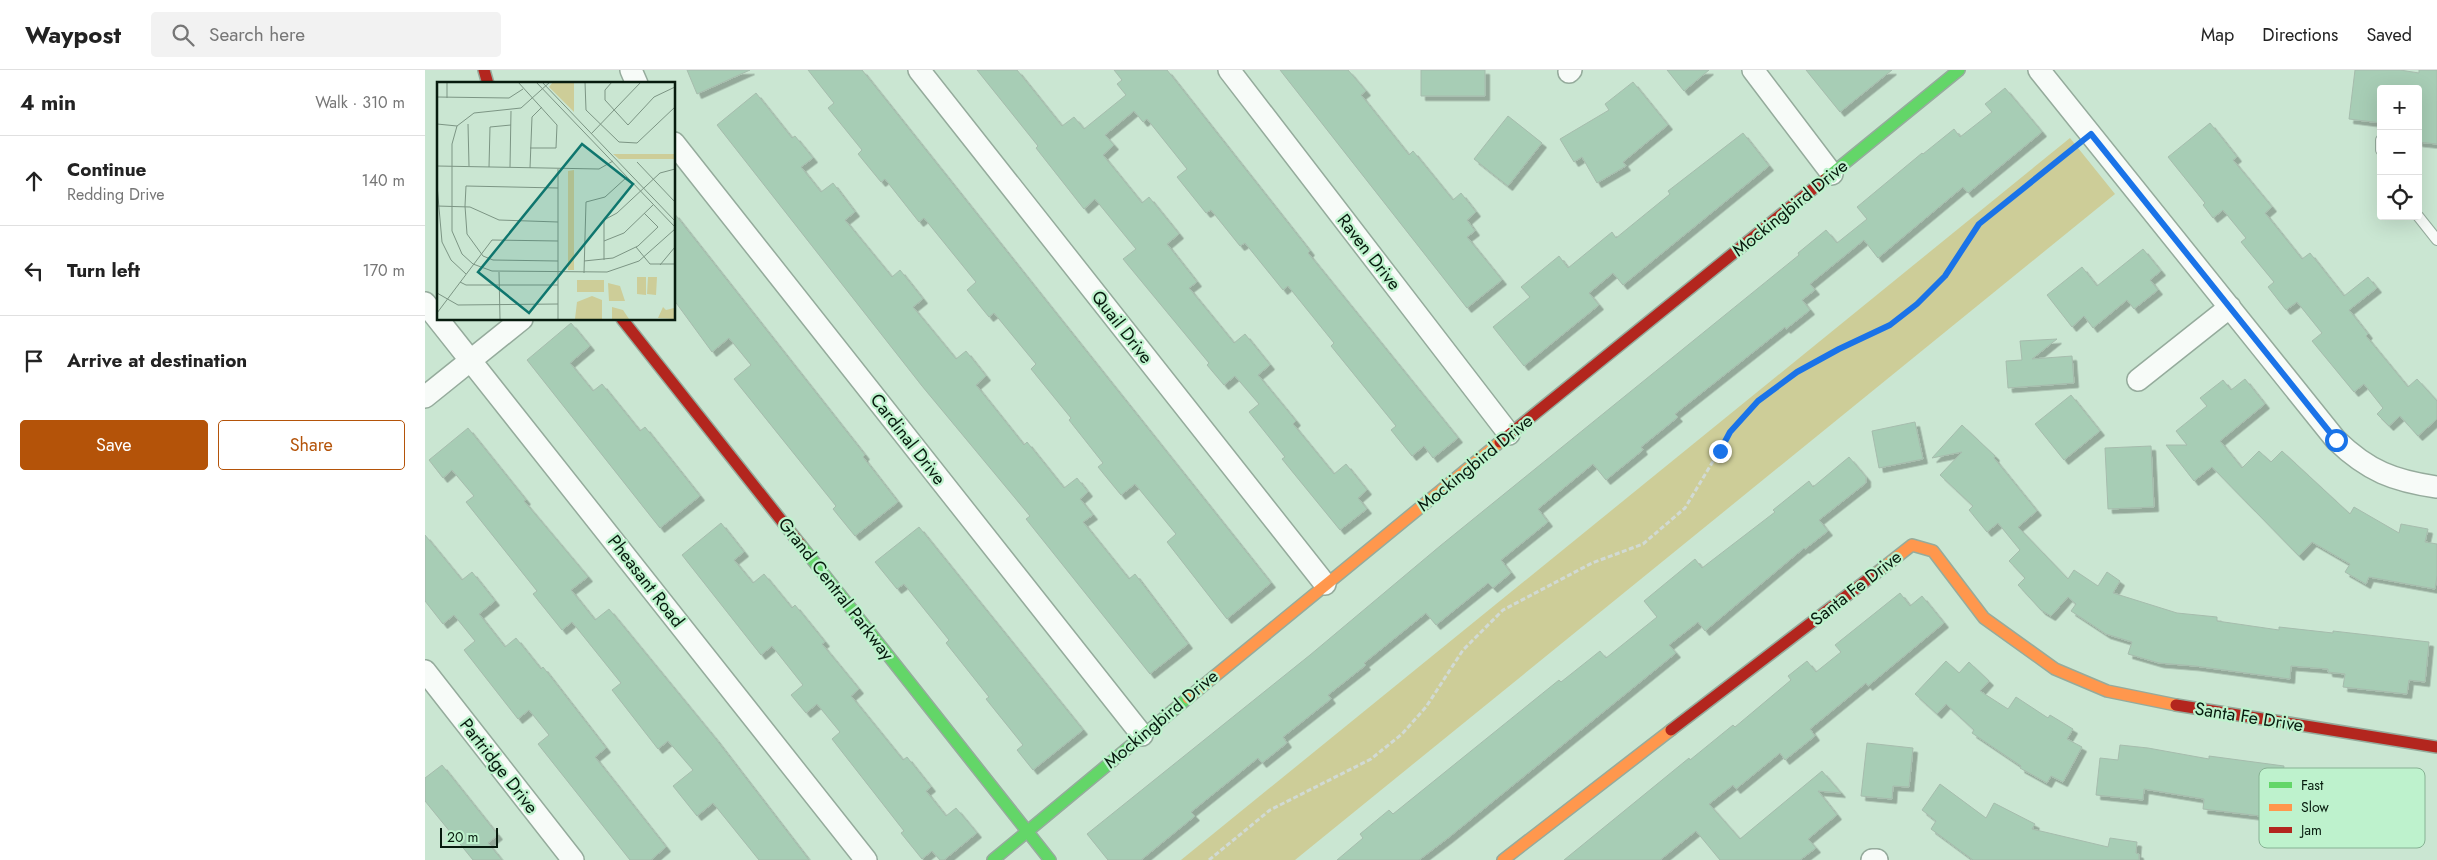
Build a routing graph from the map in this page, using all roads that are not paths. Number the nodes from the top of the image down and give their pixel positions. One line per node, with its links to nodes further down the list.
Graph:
1 (631, 70): 7 (street)
2 (919, 70): 23 (street, Quail Drive)
3 (1229, 70): 21 (street, Raven Drive)
4 (1753, 70): 9 (street)
5 (1959, 70): 9 (street, Mockingbird Drive)
6 (2039, 70): 13 (street)
7 (636, 82)
8 (675, 144): 25 (street, Cardinal Drive)
9 (1832, 174): 21 (street, Mockingbird Drive)
10 (2421, 220): 11 (lane)
11 (2437, 240)
12 (425, 303): 14 (street, Pheasant Road)
13 (2229, 307): 19 (street); 22 (street)
14 (437, 318)
15 (439, 320): 18 (street, Pheasant Road)
16 (521, 320): 18 (street)
17 (623, 320): 27 (street, Grand Central Parkway)
18 (471, 359): 20 (street); 29 (street, Pheasant Road)
19 (2138, 380)
20 (425, 397)
21 (1509, 434): 23 (street, Mockingbird Drive)
22 (2437, 487)
23 (1325, 584): 25 (street, Mockingbird Drive)
24 (425, 671): 28 (street, Partridge Drive)
25 (1142, 735): 27 (street, Mockingbird Drive)
26 (2437, 747): 32 (street, Santa Fe Drive)
27 (1027, 831): 30 (street, Mockingbird Drive); 31 (street, Grand Central Parkway)
28 (573, 860)
29 (866, 860)
30 (993, 860)
31 (1050, 860)
32 (1503, 860)
33 (1872, 860): 34 (street)
34 (1877, 860)

